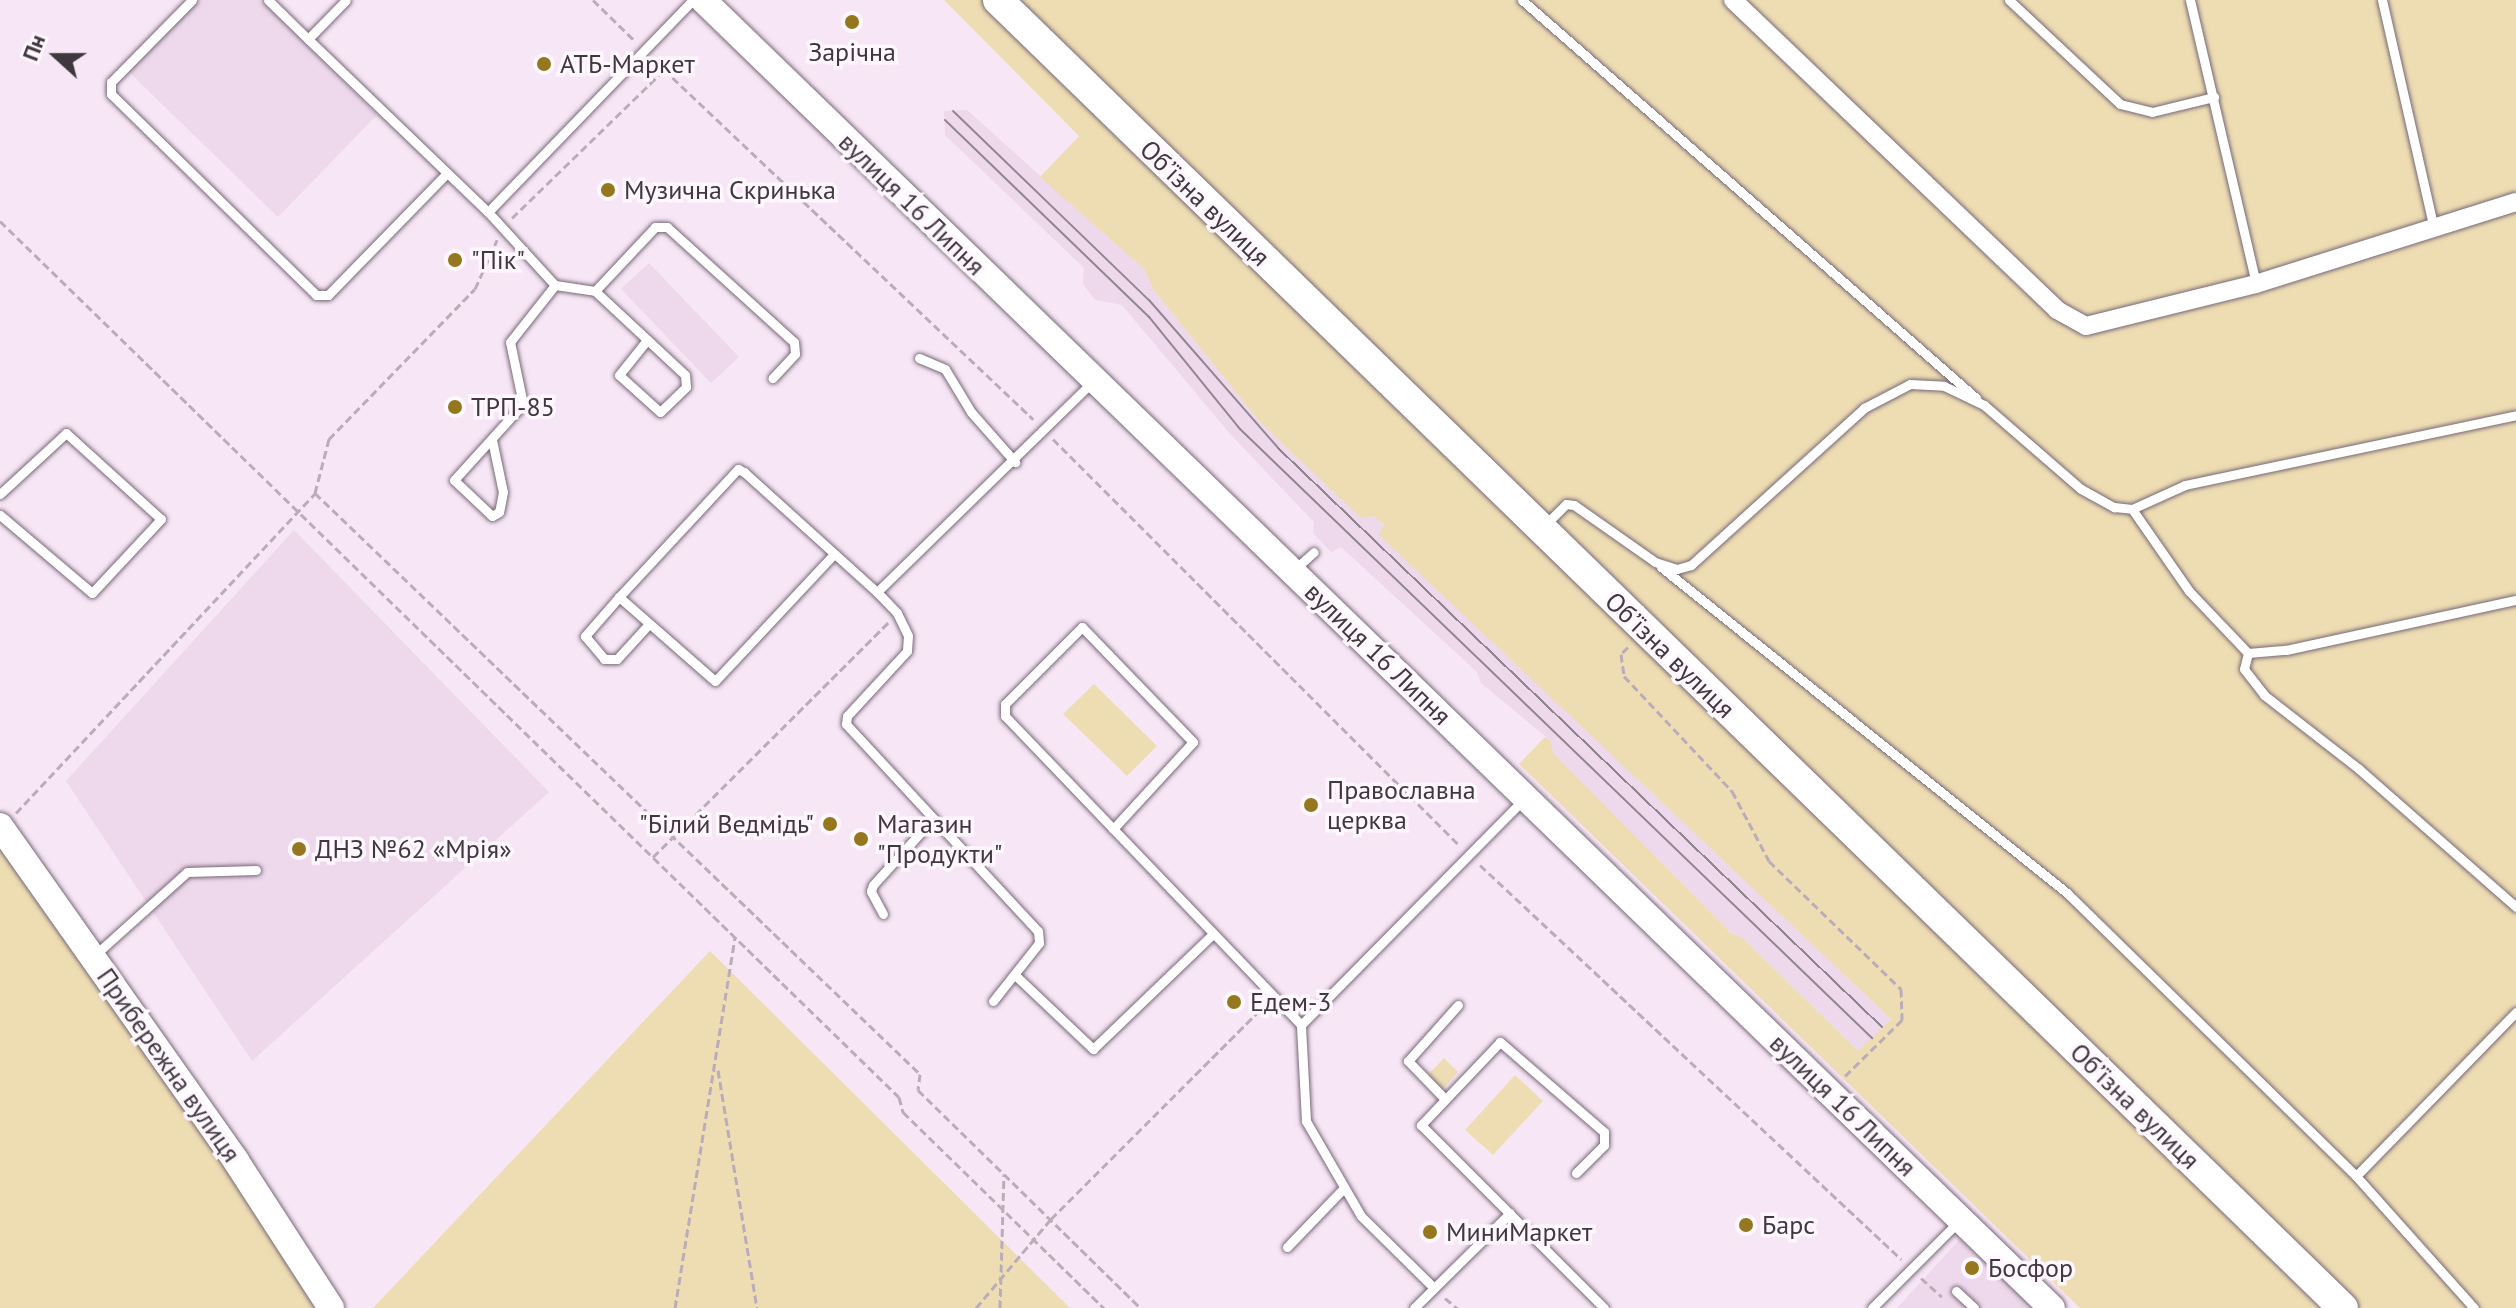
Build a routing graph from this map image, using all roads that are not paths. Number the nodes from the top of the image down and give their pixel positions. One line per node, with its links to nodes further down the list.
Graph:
1 (268, 0): 12 (lane)
2 (346, 0): 12 (lane)
3 (693, 0): 16 (lane)
4 (703, 0): 24 (street, вулиця 16 Липня)
5 (998, 0): 32 (main road, Обʼїзна вулиця)
6 (1522, 0): 25 (lane)
7 (1733, 0): 18 (street)
8 (2009, 0): 13 (lane)
9 (2190, 0): 13 (lane)
10 (2382, 0): 17 (lane)
11 (186, 2): 14 (lane)
12 (308, 39): 14 (lane)
13 (2214, 97): 18 (lane)
14 (447, 173): 16 (lane)
15 (2516, 202): 17 (street)
16 (488, 212): 19 (lane)
17 (2433, 225): 18 (street)
18 (2256, 284)
19 (555, 285): 20 (lane); 27 (lane)
20 (595, 291): 21 (lane); 23 (lane)
21 (647, 340): 21 (lane)
22 (919, 358): 28 (lane)
23 (773, 378)
24 (1094, 381): 28 (lane); 36 (street, вулиця 16 Липня)
25 (1984, 405): 30 (lane); 35 (lane)
26 (2516, 415): 30 (lane)
27 (492, 440): 27 (lane)
28 (1015, 462): 37 (lane)
29 (0, 494): 31 (lane)
30 (2132, 509): 41 (lane)
31 (0, 515)
32 (1539, 531): 35 (lane); 71 (main road, Обʼїзна вулиця)
33 (1314, 552): 36 (lane)
34 (834, 554): 37 (lane); 38 (lane); 40 (lane)
35 (1655, 562): 58 (lane)
36 (1292, 571): 42 (street, вулиця 16 Липня)
37 (877, 592): 43 (lane)
38 (619, 597): 40 (lane); 40 (lane)
39 (2516, 600): 41 (lane)
40 (649, 624)
41 (2248, 653): 47 (lane)
42 (1526, 797): 55 (lane); 61 (street, вулиця 16 Липня)
43 (931, 821): 48 (lane); 51 (lane)
44 (1, 827): 50 (street, Прибережна вулиця)
45 (1113, 829): 45 (lane); 49 (lane)
46 (256, 870): 50 (lane)
47 (2516, 907)
48 (883, 914)
49 (1213, 934): 51 (lane); 55 (lane)
50 (93, 957): 65 (street, Прибережна вулиця)
51 (1015, 975): 52 (lane)
52 (993, 1001)
53 (1458, 1005): 56 (lane)
54 (2516, 1012): 58 (lane)
55 (1301, 1025): 59 (lane)
56 (1444, 1098): 57 (lane); 60 (lane)
57 (1576, 1173)
58 (2356, 1176): 72 (lane)
59 (1343, 1189): 62 (lane); 63 (lane)
60 (1510, 1213): 63 (lane); 67 (lane)
61 (1961, 1219): 68 (lane); 70 (street, вулиця 16 Липня)
62 (1287, 1247)
63 (1433, 1287): 66 (lane)
64 (1956, 1291): 69 (lane)
65 (331, 1308)
66 (1414, 1308)
67 (1604, 1308)
68 (1872, 1308)
69 (1974, 1308)
70 (2052, 1308)
71 (2343, 1308)
72 (2474, 1308)

